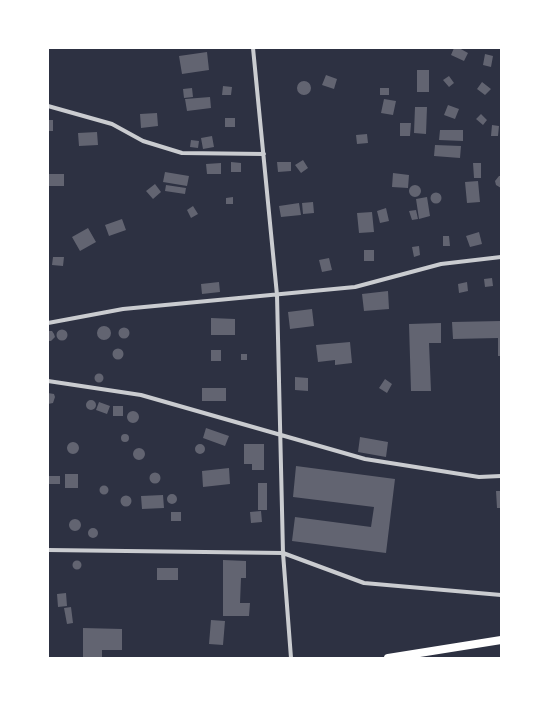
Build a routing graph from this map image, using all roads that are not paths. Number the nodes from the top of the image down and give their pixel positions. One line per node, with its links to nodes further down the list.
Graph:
1 (253, 48): 3 (street)
2 (48, 106): 3 (street)
3 (264, 154): 5 (street)
4 (501, 257): 5 (street)
5 (277, 295): 6 (street); 8 (street)
6 (48, 323)
7 (48, 381): 8 (street)
8 (280, 434): 9 (street); 11 (street)
9 (501, 476)
10 (48, 550): 11 (street)
11 (283, 552): 12 (street); 14 (street)
12 (501, 596)
13 (501, 640): 15 (main road)
14 (291, 658)
15 (388, 658)

